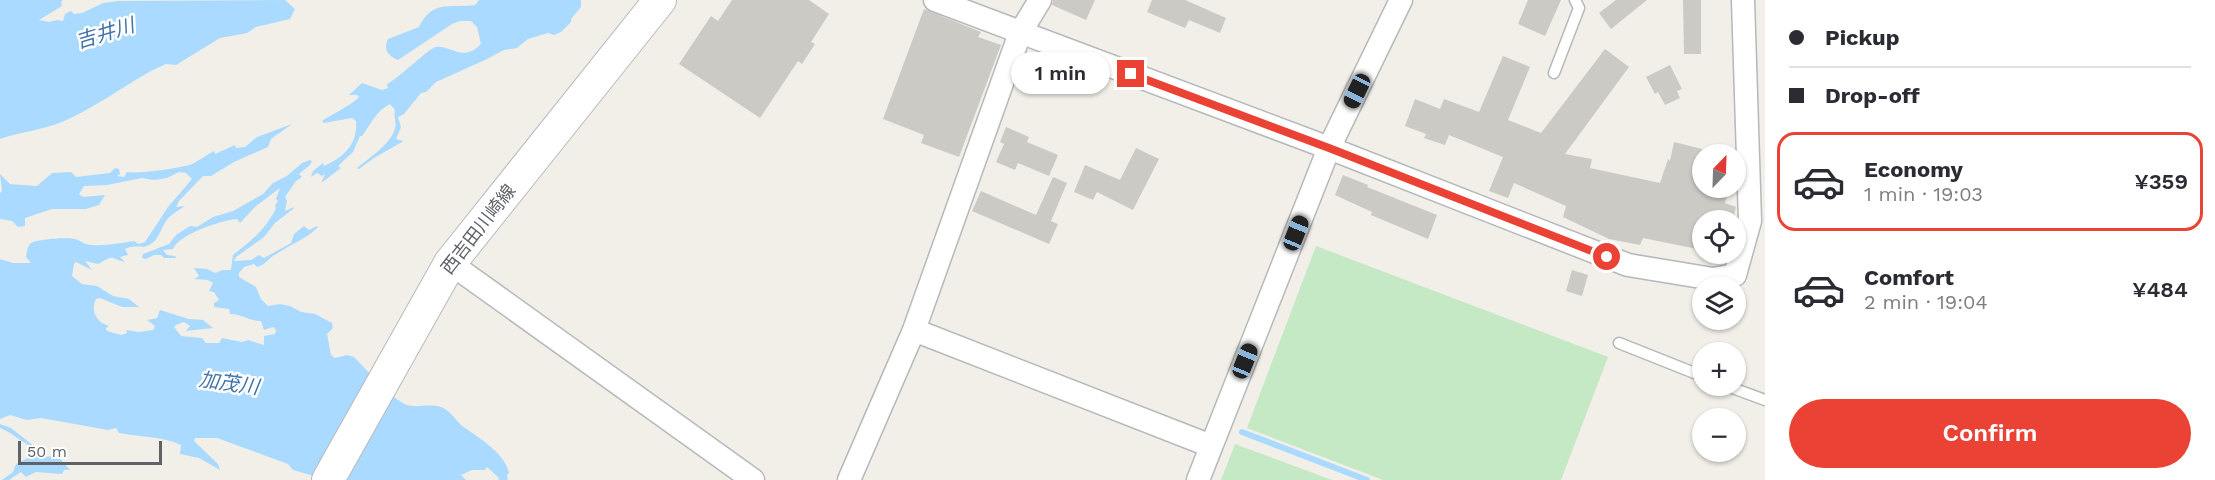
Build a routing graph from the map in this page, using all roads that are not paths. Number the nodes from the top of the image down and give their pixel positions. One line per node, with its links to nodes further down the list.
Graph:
1 (660, 0): 11 (main road, 西吉田川崎線)
2 (935, 0): 7 (street)
3 (1040, 0): 7 (street)
4 (1401, 0): 9 (street)
5 (1575, 0): 8 (lane)
6 (1743, 0): 10 (street)
7 (1020, 33): 9 (street); 12 (street)
8 (1554, 73)
9 (1329, 148): 10 (street); 17 (street)
10 (1758, 224)
11 (444, 272): 18 (main road, 西吉田川崎線); 19 (street)
12 (914, 330): 17 (street); 20 (street)
13 (1619, 343): 14 (lane)
14 (1692, 372)
15 (1746, 393): 16 (lane)
16 (1765, 400)
17 (1211, 446): 21 (street)
18 (328, 480)
19 (753, 480)
20 (849, 480)
21 (1198, 480)

